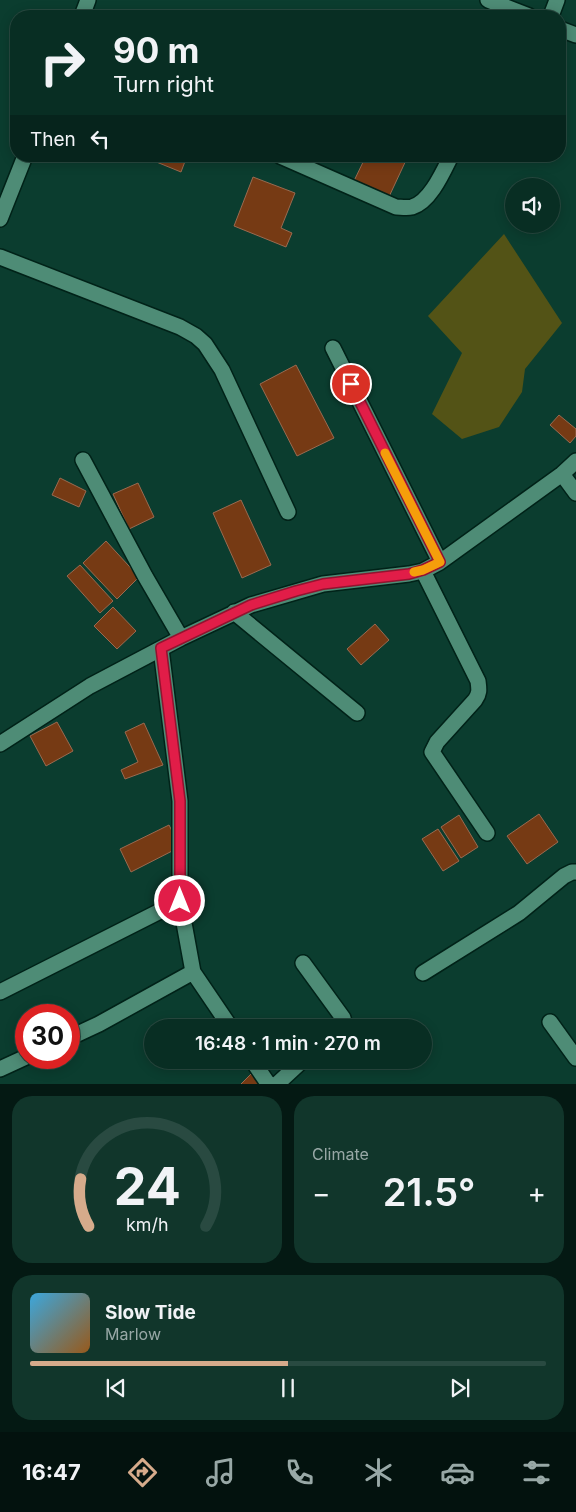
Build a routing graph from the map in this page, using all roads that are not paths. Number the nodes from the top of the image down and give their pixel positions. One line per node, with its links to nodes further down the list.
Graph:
1 (488, 0): 2 (street)
2 (518, 10)
3 (23, 162): 6 (street)
4 (294, 162): 5 (street)
5 (448, 162)
6 (0, 218)
7 (0, 257): 13 (street)
8 (333, 348): 14 (street)
9 (83, 460): 17 (street)
10 (576, 461): 11 (street)
11 (562, 474): 12 (street); 14 (street)
12 (576, 493)
13 (288, 512)
14 (440, 562): 15 (street)
15 (423, 570): 16 (street); 21 (street)
16 (234, 612): 17 (street); 19 (street)
17 (181, 638): 18 (street)
18 (161, 648): 20 (street); 23 (street)
19 (357, 712)
20 (0, 744)
21 (487, 833)
22 (576, 872): 26 (street)
23 (180, 901): 25 (street); 27 (street)
24 (303, 963): 29 (street)
25 (193, 972): 28 (street); 31 (street)
26 (423, 973)
27 (0, 992)
28 (224, 1019)
29 (343, 1019)
30 (550, 1022): 32 (street)
31 (80, 1033)
32 (576, 1058)
33 (15, 1062): 34 (street)
34 (0, 1069)
35 (258, 1069): 37 (street)
36 (294, 1069): 38 (street)
37 (269, 1084)
38 (276, 1084)

